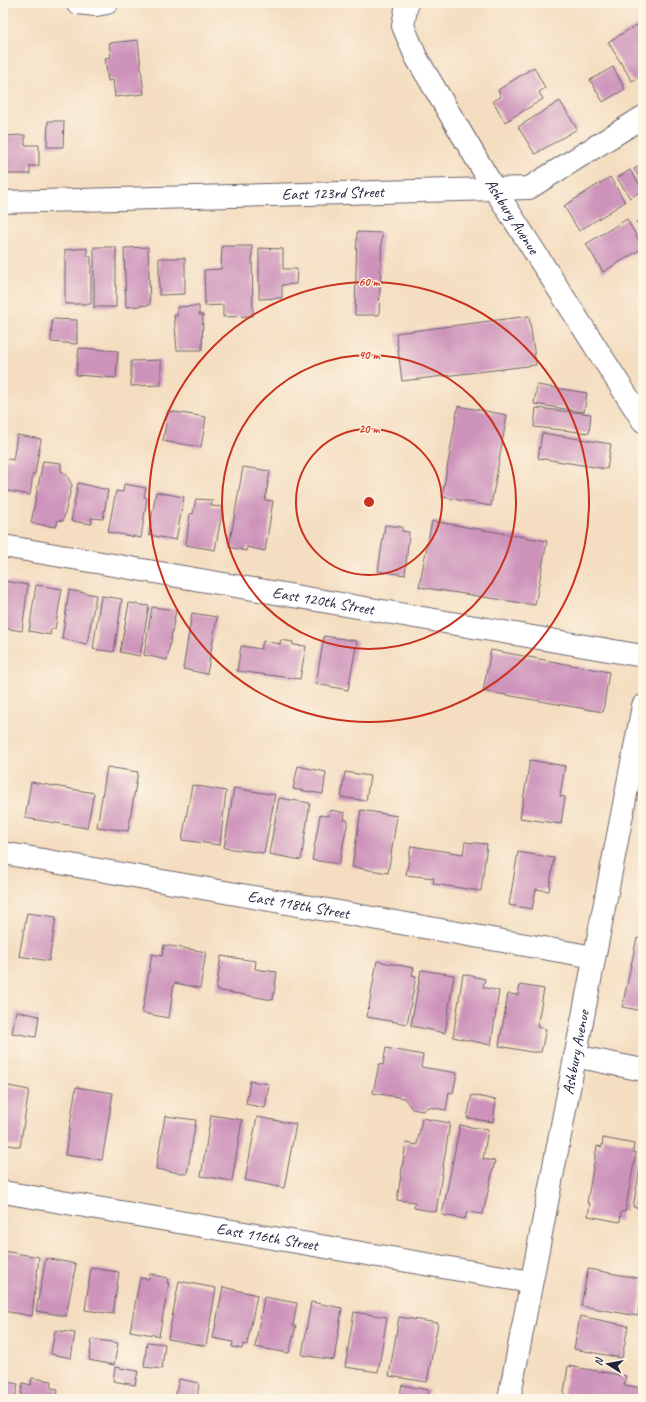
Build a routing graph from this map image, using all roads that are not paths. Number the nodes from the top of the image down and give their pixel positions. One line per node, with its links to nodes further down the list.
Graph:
1 (78, 3): 2 (street)
2 (107, 3)
3 (407, 3): 5 (street, Ashbury Avenue)
4 (643, 117): 5 (street, East 123rd Street)
5 (495, 190): 6 (street, East 123rd Street); 7 (street, Ashbury Avenue)
6 (3, 202)
7 (643, 421)
8 (3, 546): 9 (street, East 120th Street)
9 (643, 656)
10 (643, 706): 12 (street, Ashbury Avenue)
11 (3, 853): 12 (street, East 118th Street)
12 (594, 956): 13 (street, Ashbury Avenue)
13 (575, 1056): 14 (street); 16 (street, Ashbury Avenue)
14 (643, 1070)
15 (3, 1192): 16 (street, East 116th Street)
16 (531, 1282): 17 (street, Ashbury Avenue)
17 (509, 1399)

